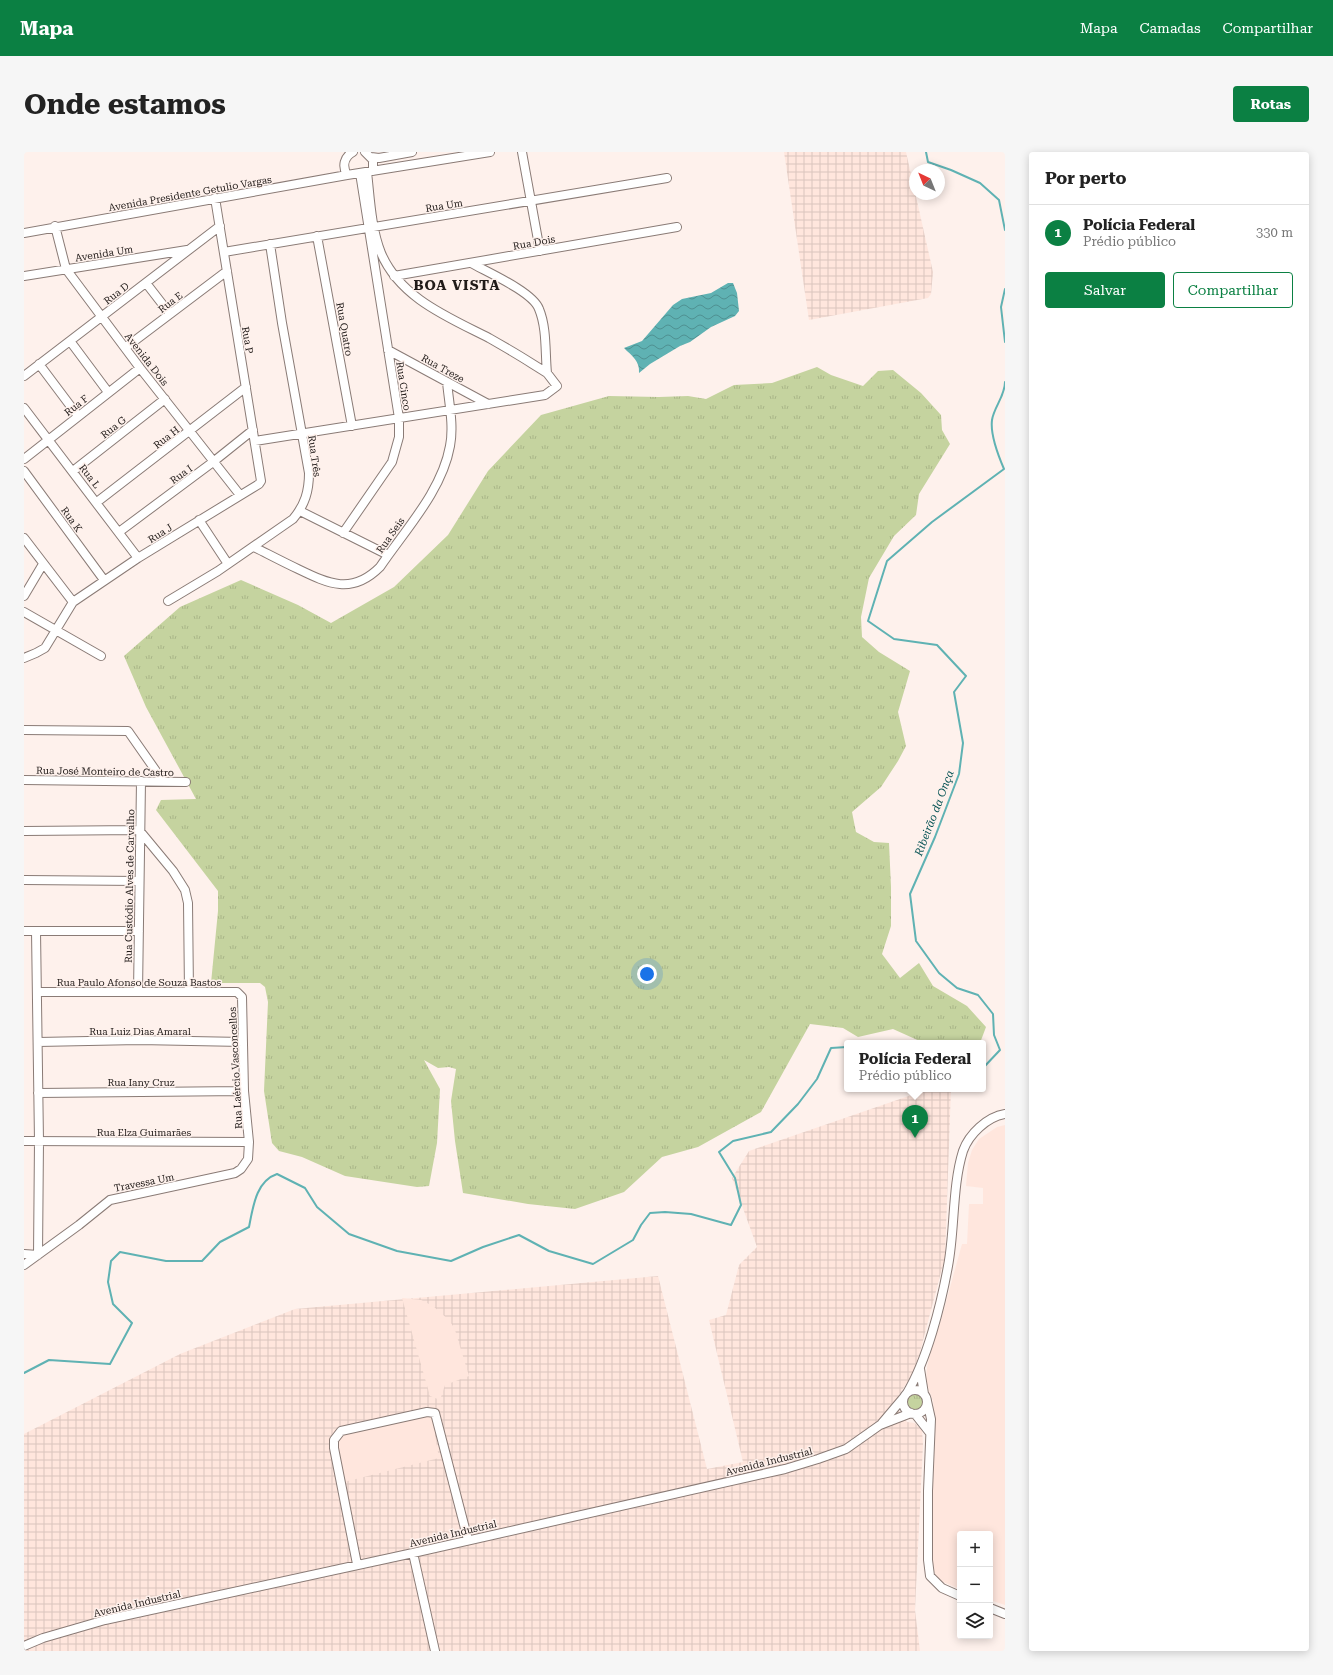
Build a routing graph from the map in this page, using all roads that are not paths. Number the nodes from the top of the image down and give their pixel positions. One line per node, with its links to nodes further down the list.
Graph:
1 (352, 152): 7 (street)
2 (412, 152): 5 (street)
3 (490, 152): 6 (street, Avenida Presidente Getulio Vargas)
4 (522, 152): 10 (street)
5 (368, 154): 6 (street)
6 (367, 172): 7 (street, Avenida Presidente Getulio Vargas); 13 (street)
7 (347, 175): 9 (street, Avenida Presidente Getulio Vargas)
8 (667, 178): 10 (street, Rua Um)
9 (215, 198): 11 (street, Avenida Presidente Getulio Vargas); 12 (street, Rua P)
10 (531, 201): 13 (street, Rua Um); 19 (street)
11 (55, 226): 15 (street, Avenida Presidente Getulio Vargas); 22 (street, Avenida Dois)
12 (220, 226): 18 (street, Rua D); 20 (street, Rua P)
13 (371, 227): 16 (street, Rua Um); 25 (street); 31 (street, Rua Cinco)
14 (677, 227): 19 (street, Rua Dois)
15 (24, 233)
16 (318, 236): 17 (street, Rua Um); 45 (street, Rua Quatro)
17 (270, 244): 20 (street, Rua Um); 48 (street, Rua Três)
18 (188, 250): 22 (street, Avenida Um); 26 (street, Rua D)
19 (540, 251): 21 (street, Rua Dois)
20 (224, 252): 23 (street, Rua P)
21 (471, 263): 25 (street, Rua Dois); 34 (street)
22 (66, 269): 24 (street, Avenida Um); 28 (street, Avenida Dois)
23 (227, 271): 27 (street, Rua E); 37 (street, Rua P)
24 (24, 276)
25 (394, 276): 34 (street)
26 (146, 283): 27 (street); 28 (street, Rua D)
27 (170, 314): 30 (street, Rua E)
28 (102, 317): 29 (street, Rua D); 30 (street, Avenida Dois)
29 (70, 341): 32 (street, Rua D); 38 (street)
30 (125, 348): 33 (street, Avenida Dois)
31 (388, 350): 36 (street, Rua Treze); 44 (street, Rua Cinco)
32 (39, 364): 35 (street, Rua D); 43 (street)
33 (140, 368): 38 (street, Rua F); 39 (street, Avenida Dois)
34 (547, 373): 40 (street)
35 (24, 376)
36 (447, 382): 40 (street, Rua Treze); 42 (street, Rua Seis)
37 (246, 387): 46 (street, Rua H); 47 (street, Rua P)
38 (108, 392): 43 (street, Rua F)
39 (166, 399): 46 (street, Avenida Dois); 54 (street, Rua G)
40 (488, 404): 42 (street)
41 (24, 408): 49 (street, Rua L)
42 (450, 410): 44 (street); 64 (street, Rua Seis)
43 (78, 416): 49 (street, Rua F)
44 (399, 418): 45 (street); 61 (street, Rua Cinco)
45 (352, 426): 48 (street)
46 (190, 430): 52 (street, Avenida Dois); 57 (street, Rua H)
47 (253, 430): 50 (street, Rua P); 52 (street, Rua I)
48 (302, 434): 50 (street); 58 (street, Rua Três)
49 (48, 439): 51 (street, Rua F); 54 (street, Rua L)
50 (255, 441): 55 (street, Rua P)
51 (24, 459)
52 (214, 462): 56 (street, Avenida Dois); 60 (street, Rua I)
53 (24, 471): 68 (street, Rua K)
54 (73, 471): 57 (street, Rua L)
55 (259, 484): 56 (street, Rua J)
56 (240, 495): 59 (street, Rua J)
57 (97, 502): 60 (street, Rua L)
58 (300, 511): 61 (street); 63 (street, Rua Três)
59 (199, 520): 65 (street, Rua J); 67 (street)
60 (119, 532): 65 (street, Rua L)
61 (343, 533): 64 (street)
62 (24, 538): 66 (street)
63 (254, 547): 64 (street, Rua Seis); 67 (street, Rua Três)
64 (388, 555)
65 (138, 558): 68 (street, Rua J)
66 (43, 564): 69 (street); 71 (street)
67 (228, 564): 70 (street, Rua Três)
68 (104, 580): 71 (street, Rua J)
69 (24, 596)
70 (168, 601)
71 (73, 602): 73 (street)
72 (24, 612): 73 (street)
73 (55, 631): 74 (street); 75 (street)
74 (101, 656)
75 (24, 658)
76 (24, 730): 79 (street)
77 (24, 780): 78 (street, Rua José Monteiro de Castro)
78 (141, 781): 79 (street, Rua José Monteiro de Castro); 81 (street, Rua Custódio Alves de Carvalho)
79 (163, 781): 80 (street, Rua José Monteiro de Castro)
80 (186, 782)
81 (139, 830): 82 (street); 84 (street, Rua Custódio Alves de Carvalho); 90 (street)
82 (24, 831)
83 (24, 880): 84 (street)
84 (139, 882): 87 (street, Rua Custódio Alves de Carvalho)
85 (24, 931): 86 (street)
86 (36, 931): 87 (street); 88 (street)
87 (139, 931): 89 (street, Rua Custódio Alves de Carvalho)
88 (38, 992): 89 (street, Rua Paulo Afonso de Souza Bastos); 92 (street)
89 (138, 992): 90 (street, Rua Paulo Afonso de Souza Bastos)
90 (188, 992): 91 (street, Rua Paulo Afonso de Souza Bastos)
91 (240, 994): 93 (street, Rua Laércio Vasconcellos)
92 (38, 1042): 93 (street, Rua Luiz Dias Amaral); 95 (street)
93 (243, 1042): 94 (street, Rua Laércio Vasconcellos)
94 (244, 1091): 95 (street, Rua Iany Cruz); 99 (street, Rua Laércio Vasconcellos)
95 (38, 1093): 98 (street)
96 (1005, 1114): 103 (street)
97 (24, 1141): 98 (street, Rua Elza Guimarães)
98 (39, 1141): 99 (street, Rua Elza Guimarães); 101 (street)
99 (249, 1142): 101 (street, Travessa Um)
100 (24, 1254): 101 (street)
101 (38, 1254): 102 (street, Travessa Um)
102 (24, 1265)
103 (920, 1369): 104 (street, Avenida Industrial); 105 (street)
104 (905, 1395): 105 (street); 106 (street); 107 (street, Avenida Industrial)
105 (926, 1398): 106 (street); 108 (street)
106 (913, 1413): 107 (street, Avenida Industrial); 108 (street)
107 (880, 1425): 109 (street, Avenida Industrial)
108 (930, 1433): 112 (street)
109 (468, 1540): 110 (street, Avenida Industrial); 111 (street)
110 (413, 1553): 111 (street, Avenida Industrial); 116 (street)
111 (357, 1564): 115 (street, Avenida Industrial)
112 (957, 1595)
113 (993, 1609): 114 (street)
114 (1005, 1614)
115 (24, 1646)
116 (435, 1651)

